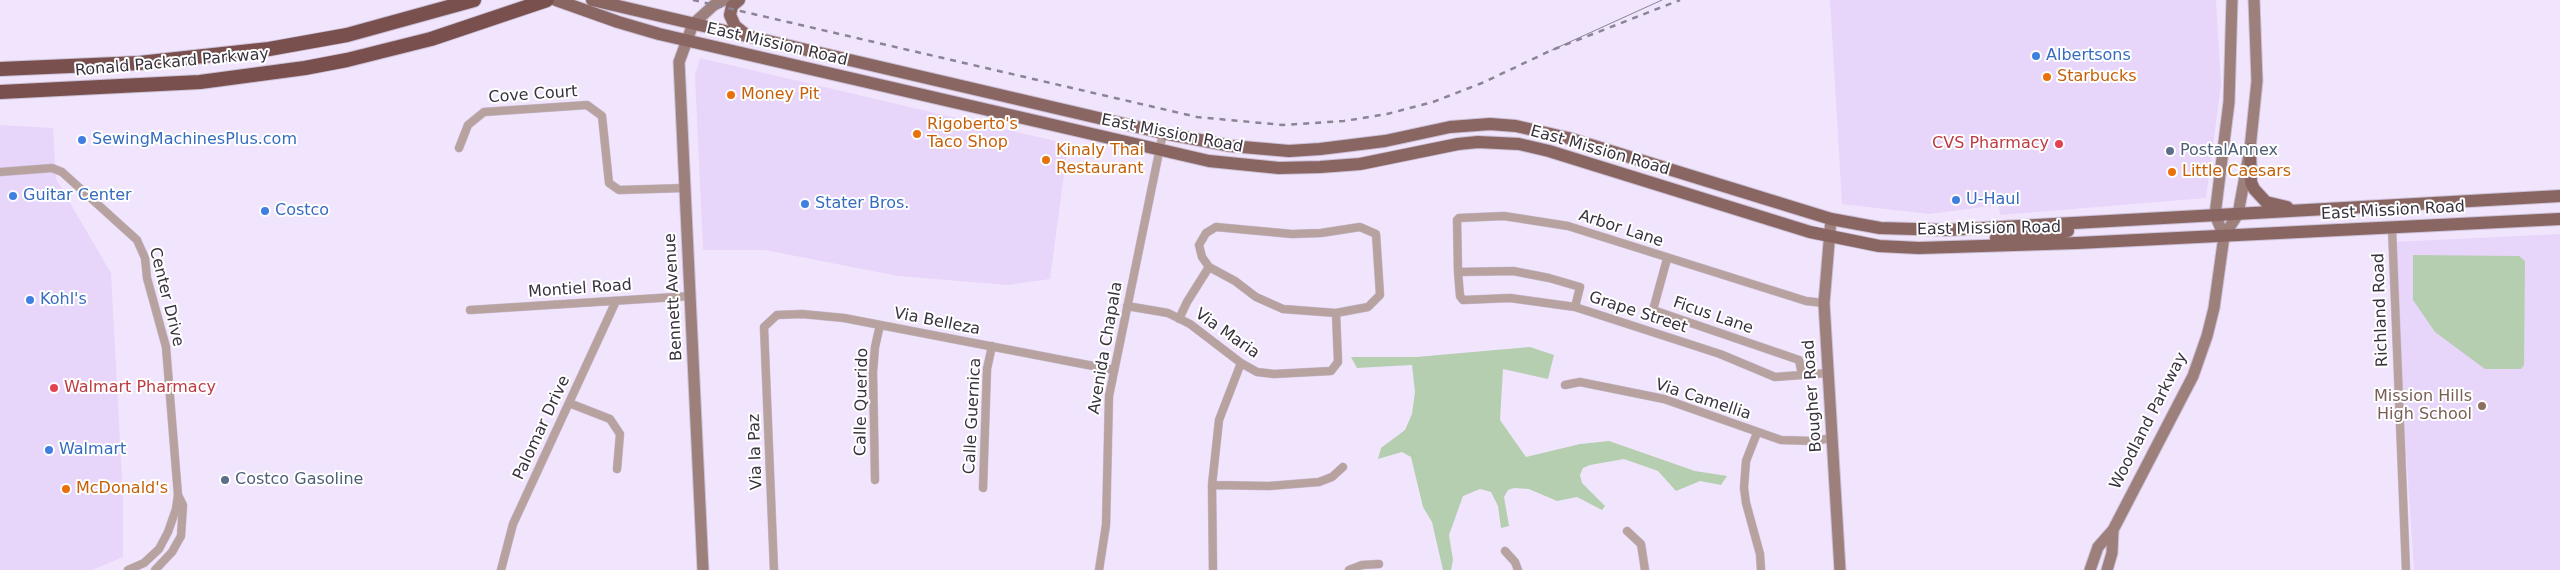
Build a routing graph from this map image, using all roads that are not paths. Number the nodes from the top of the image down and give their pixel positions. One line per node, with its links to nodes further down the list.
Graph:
1 (474, 0): 13 (highway, Ronald Packard Parkway)
2 (547, 0): 16 (highway, Ronald Packard Parkway)
3 (556, 0): 11 (main road, East Mission Road)
4 (592, 0): 9 (main road, East Mission Road)
5 (724, 0): 9 (street)
6 (740, 0): 10 (main road)
7 (2232, 0): 27 (street, Woodland Parkway)
8 (2254, 0): 20 (street, Woodland Parkway)
9 (693, 24): 10 (main road, East Mission Road); 11 (street, Bennett Avenue)
10 (747, 36): 15 (main road, East Mission Road)
11 (687, 40): 17 (main road, East Mission Road); 23 (street, Bennett Avenue)
12 (0, 63): 13 (highway)
13 (43, 67): 14 (highway, Ronald Packard Parkway)
14 (0, 69)
15 (945, 82): 17 (main road); 18 (main road, East Mission Road)
16 (0, 92)
17 (908, 92): 21 (main road, East Mission Road)
18 (1163, 133): 21 (street, Avenida Chapala); 28 (main road, East Mission Road)
19 (459, 148): 23 (street, Cove Court)
20 (2250, 149): 25 (main road); 26 (street, Woodland Parkway)
21 (1159, 151): 33 (main road, East Mission Road); 41 (street, Avenida Chapala)
22 (0, 172): 62 (street, Center Drive)
23 (684, 188): 38 (street, Bennett Avenue)
24 (2560, 196): 25 (main road, East Mission Road)
25 (2309, 210): 26 (main road, East Mission Road)
26 (2238, 214): 27 (main road, East Mission Road); 32 (street, Woodland Parkway)
27 (2216, 215): 30 (main road, East Mission Road); 32 (street, Woodland Parkway)
28 (1832, 219): 30 (main road, East Mission Road); 33 (street, Bougher Road)
29 (2560, 219): 31 (main road, East Mission Road)
30 (2093, 221): 34 (main road)
31 (2392, 228): 32 (main road, East Mission Road); 81 (street, Richland Road)
32 (2224, 236): 34 (main road, East Mission Road); 63 (street, Woodland Parkway)
33 (1830, 237): 34 (main road, East Mission Road); 40 (street, Bougher Road)
34 (1957, 247)
35 (1667, 259): 37 (street, Arbor Lane); 40 (street, Arbor Lane); 52 (street, Ficus Lane)
36 (1210, 267): 44 (street); 44 (street); 45 (street)
37 (1458, 272): 42 (street, Grape Street); 42 (street)
38 (691, 296): 39 (street, Montiel Road); 70 (street, Bennett Avenue)
39 (616, 301): 43 (street, Montiel Road); 54 (street, Palomar Drive)
40 (1824, 303): 51 (street, Bougher Road)
41 (1127, 306): 45 (street, Via Maria); 50 (street, Avenida Chapala)
42 (1575, 306): 52 (street, Grape Street)
43 (470, 310)
44 (1336, 314): 49 (street, Via Maria)
45 (1179, 318): 49 (street, Via Maria)
46 (880, 325): 47 (street, Via Belleza); 48 (street, Via Belleza); 59 (street, Calle Querido)
47 (765, 333): 71 (street, Via la Paz)
48 (992, 346): 50 (street, Via Belleza); 61 (street, Calle Guernica)
49 (1241, 363): 60 (street)
50 (1114, 370): 72 (street, Avenida Chapala)
51 (1828, 373): 52 (street, Grape Street); 56 (street, Bougher Road)
52 (1802, 375)
53 (1565, 386): 55 (street, Via Camellia)
54 (569, 404): 58 (street); 69 (street, Palomar Drive)
55 (1757, 433): 56 (street, Via Camellia); 77 (street)
56 (1832, 438): 78 (street, Bougher Road)
57 (1343, 467): 60 (street)
58 (617, 468)
59 (875, 480)
60 (1212, 485): 73 (street)
61 (983, 488)
62 (178, 494): 67 (street, Center Drive); 68 (street, Center Drive)
63 (2113, 530): 79 (street, Woodland Parkway); 80 (street, Woodland Parkway)
64 (1626, 531): 76 (street)
65 (1505, 551): 75 (street)
66 (1380, 564): 74 (street)
67 (128, 570)
68 (155, 570)
69 (501, 570)
70 (704, 570)
71 (774, 570)
72 (1099, 570)
73 (1213, 570)
74 (1349, 570)
75 (1518, 570)
76 (1646, 570)
77 (1761, 570)
78 (1840, 570)
79 (2090, 570)
80 (2107, 570)
81 (2406, 570)

